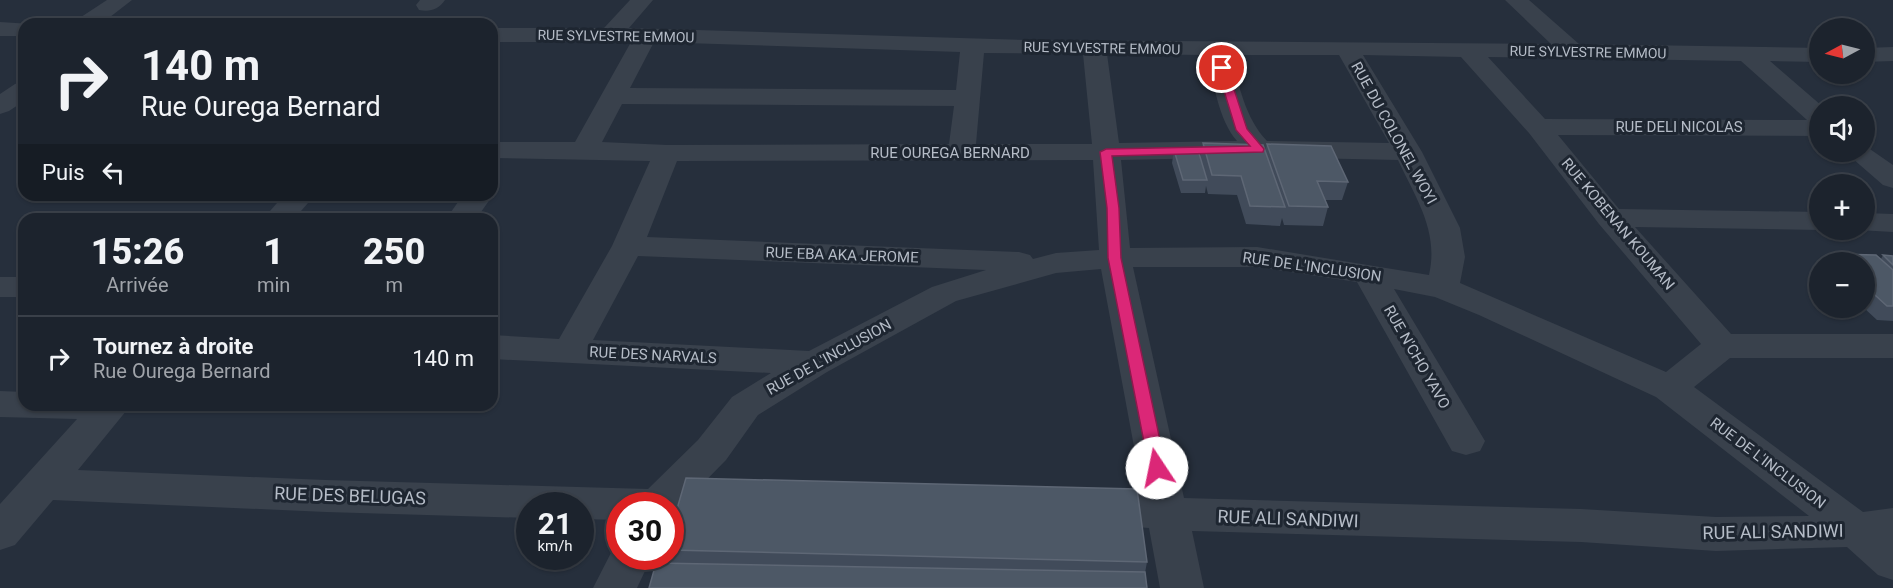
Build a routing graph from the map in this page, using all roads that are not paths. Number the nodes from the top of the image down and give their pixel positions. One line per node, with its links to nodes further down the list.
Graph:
1 (122, 0): 4 (street)
2 (642, 0): 9 (street)
3 (1516, 0): 15 (street)
4 (95, 18)
5 (0, 29): 6 (street)
6 (18, 29)
7 (498, 35): 9 (street, RUE SYLVESTRE EMMOU)
8 (646, 35): 9 (street, RUE SYLVESTRE EMMOU); 10 (street, RUE SYLVESTRE EMMOU); 21 (street)
9 (609, 36)
10 (973, 45): 11 (street, RUE SYLVESTRE EMMOU); 22 (street)
11 (1094, 46): 13 (street, RUE SYLVESTRE EMMOU); 30 (street)
12 (1347, 48): 13 (street, RUE SYLVESTRE EMMOU); 14 (street, RUE SYLVESTRE EMMOU); 31 (street, RUE DU COLONEL WOYI)
13 (1218, 49): 27 (street)
14 (1468, 51): 15 (street, RUE SYLVESTRE EMMOU); 25 (street, RUE KOBENAN KOUMAN)
15 (1574, 52): 17 (street, RUE SYLVESTRE EMMOU)
16 (1893, 54): 19 (street)
17 (1748, 55): 18 (street, RUE SYLVESTRE EMMOU); 24 (street)
18 (1809, 55)
19 (1875, 55)
20 (18, 93): 23 (street)
21 (613, 96): 22 (street); 29 (street)
22 (967, 98): 33 (street)
23 (0, 106)
24 (1809, 108)
25 (1538, 127): 26 (street, RUE DELI NICOLAS); 38 (street, RUE KOBENAN KOUMAN)
26 (1809, 128)
27 (1259, 149): 30 (street, RUE OUREGA BERNARD); 31 (street, RUE OUREGA BERNARD)
28 (500, 150): 29 (street, RUE OUREGA BERNARD)
29 (584, 150): 32 (street, RUE OUREGA BERNARD)
30 (1106, 152): 33 (street, RUE OUREGA BERNARD); 43 (street)
31 (1408, 152): 48 (street, RUE DU COLONEL WOYI)
32 (667, 153): 33 (street, RUE OUREGA BERNARD); 42 (street)
33 (962, 153)
34 (1872, 162): 35 (street)
35 (1893, 179)
36 (294, 201): 37 (street)
37 (284, 213)
38 (1610, 218): 39 (street); 49 (street, RUE KOBENAN KOUMAN)
39 (1809, 221)
40 (1875, 222): 41 (street)
41 (1893, 222)
42 (628, 246): 44 (street, RUE EBA AKA JEROME); 52 (street)
43 (1114, 258): 44 (street, RUE DE L'INCLUSION); 45 (street, RUE DE L'INCLUSION); 65 (street)
44 (1056, 263): 53 (street, RUE DE L'INCLUSION)
45 (1369, 274): 48 (street, RUE DE L'INCLUSION); 58 (street, RUE N'CHO YAVO)
46 (0, 287): 47 (street)
47 (18, 287)
48 (1443, 288): 54 (street, RUE DE L'INCLUSION)
49 (1722, 346): 50 (street); 54 (street)
50 (1893, 346)
51 (498, 347): 52 (street, RUE DES NARVALS)
52 (570, 350): 53 (street, RUE DES NARVALS)
53 (814, 363): 61 (street, RUE DE L'INCLUSION)
54 (1669, 388): 66 (street, RUE DE L'INCLUSION)
55 (0, 404): 56 (street)
56 (18, 405)
57 (107, 411): 60 (street)
58 (1466, 441)
59 (729, 483): 62 (street)
60 (45, 484): 63 (street, RUE DES BELUGAS); 67 (street)
61 (670, 492)
62 (684, 493)
63 (606, 497)
64 (1063, 505): 65 (street, RUE ALI SANDIWI)
65 (1167, 514): 66 (street, RUE ALI SANDIWI); 71 (street)
66 (1875, 528): 68 (street, RUE DE L'INCLUSION)
67 (0, 532)
68 (1893, 562)
69 (624, 570): 70 (street)
70 (615, 588)
71 (1182, 588)

